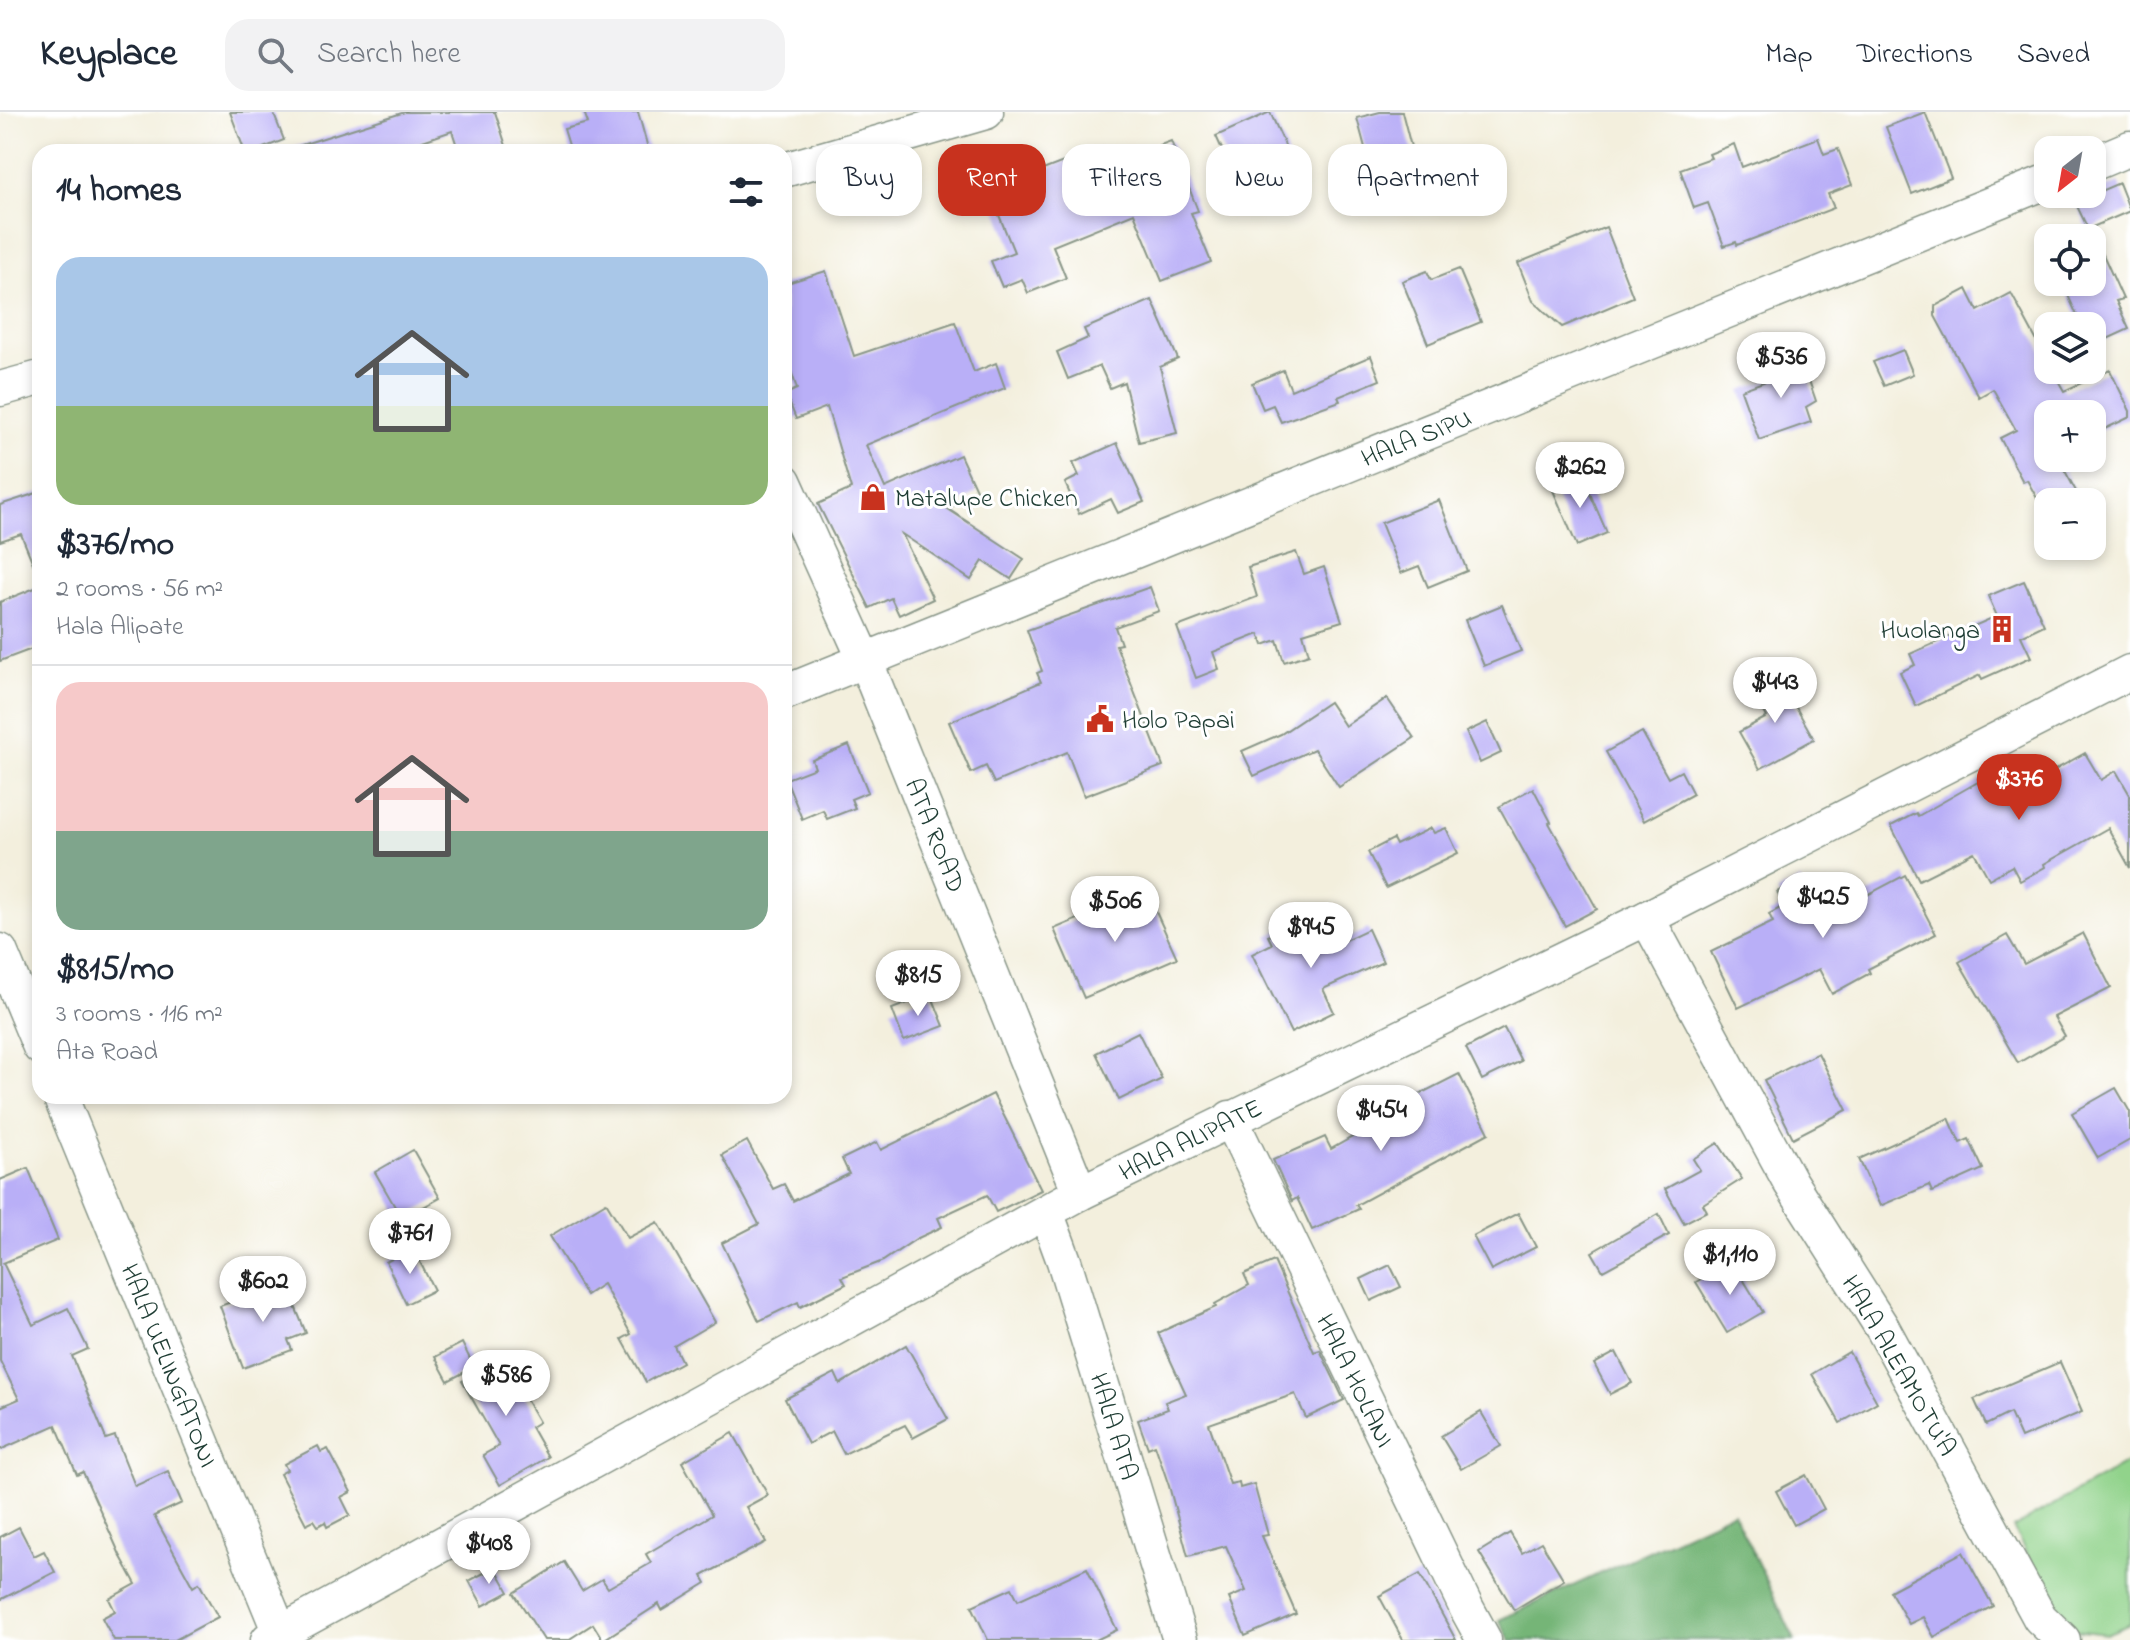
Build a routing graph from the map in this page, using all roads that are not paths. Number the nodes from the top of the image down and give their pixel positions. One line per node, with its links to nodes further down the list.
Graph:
1 (986, 112): 4 (street)
2 (2130, 148): 3 (street)
3 (2106, 158)
4 (792, 168)
5 (2034, 187): 9 (street, HALA SIPU)
6 (32, 380): 7 (street)
7 (0, 389)
8 (792, 499): 9 (street, ATA ROAD)
9 (865, 660): 11 (street, HALA SIPU); 18 (street, ATA ROAD)
10 (2130, 672): 12 (street, HALA ALIPATE)
11 (792, 690)
12 (1647, 918): 17 (street, HALA ALIPATE); 23 (street, HALA ALEAMOTU'A)
13 (0, 951): 14 (street)
14 (21, 1005): 15 (street)
15 (32, 1029)
16 (63, 1104): 20 (street, HALA UELINGATONI)
17 (1230, 1118): 18 (street, HALA ALIPATE); 22 (street, HALA HOLANI)
18 (1080, 1193): 19 (street, HALA ALIPATE)
19 (1046, 1212): 20 (street, HALA ALIPATE); 21 (street, HALA ATA)
20 (274, 1636)
21 (1177, 1639)
22 (1484, 1640)
23 (2063, 1640)

